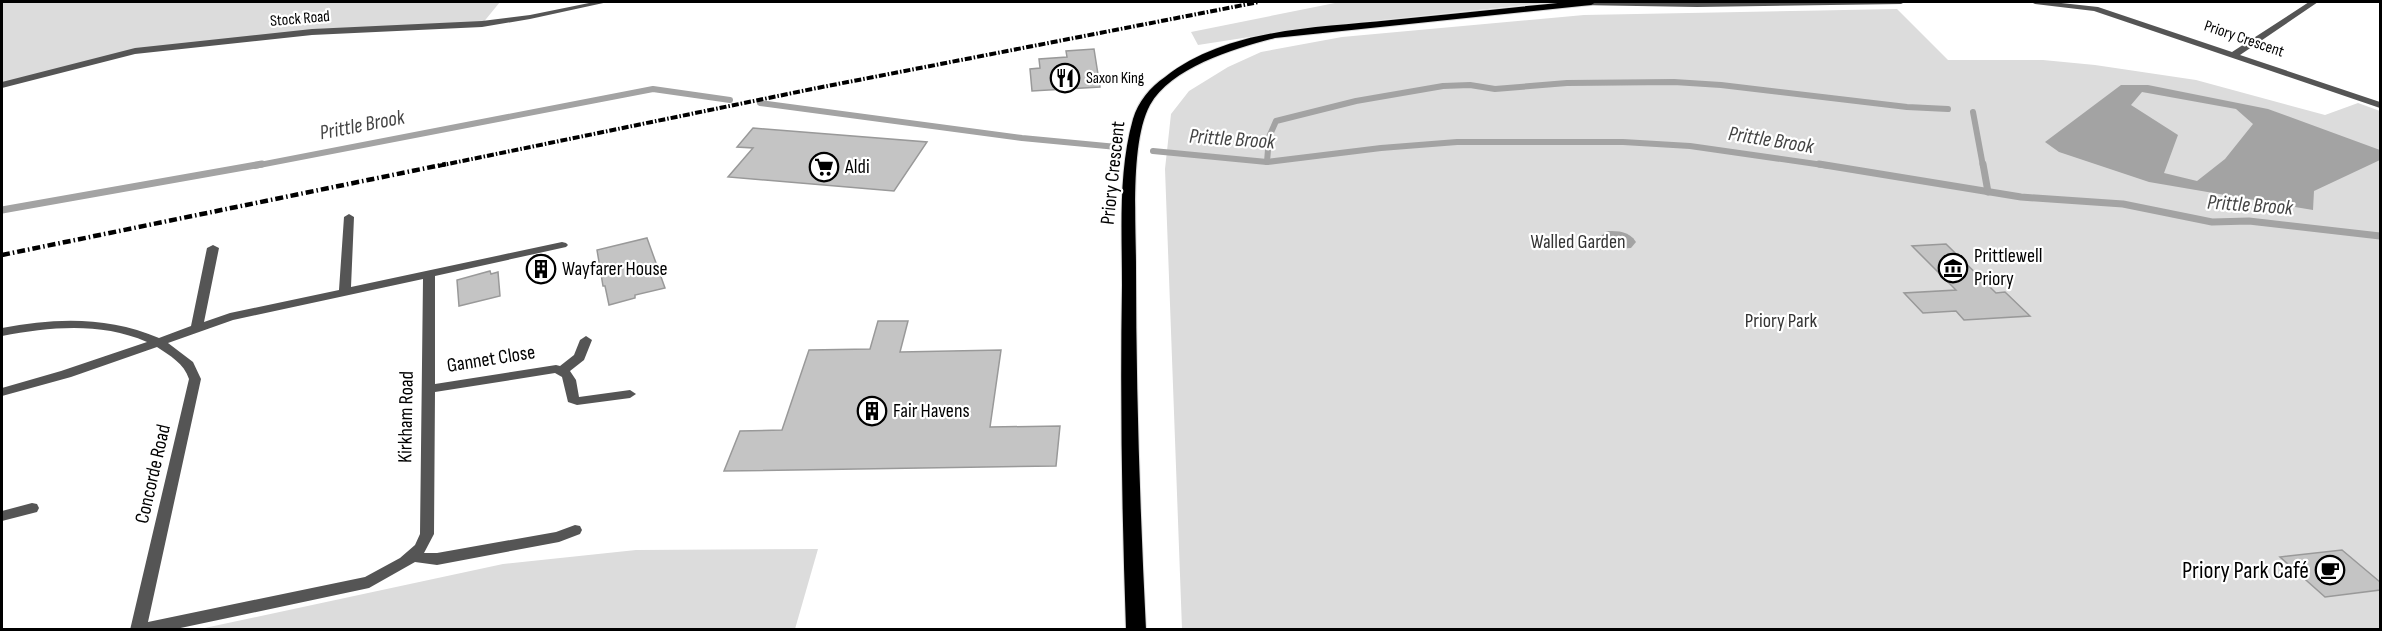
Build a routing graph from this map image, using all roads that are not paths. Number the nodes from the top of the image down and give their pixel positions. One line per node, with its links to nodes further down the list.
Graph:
1 (604, 2): 12 (street, Stock Road)
2 (1591, 2): 8 (main road, Priory Crescent)
3 (1778, 2): 9 (street, Priory Crescent)
4 (1901, 2): 9 (street, Priory Crescent)
5 (2035, 2): 10 (street, Priory Crescent)
6 (2074, 2): 10 (street, Priory Crescent)
7 (2314, 2): 11 (street)
8 (1578, 3): 9 (street, Priory Crescent); 32 (main road, Priory Crescent)
9 (1797, 4)
10 (2095, 9): 11 (street, Priory Crescent)
11 (2233, 56): 13 (street, Priory Crescent)
12 (2, 85)
13 (2380, 105)
14 (349, 218): 18 (street)
15 (562, 245): 17 (street)
16 (213, 248): 19 (street)
17 (429, 274): 18 (street); 24 (street, Kirkham Road)
18 (345, 291): 19 (street)
19 (197, 327): 22 (street)
20 (2, 332): 22 (street, Concorde Road)
21 (586, 340): 23 (street, Gannet Close)
22 (160, 342): 25 (street); 31 (street, Concorde Road)
23 (562, 371): 24 (street, Gannet Close); 26 (street, Gannet Close)
24 (427, 389): 30 (street, Kirkham Road)
25 (2, 392)
26 (630, 394)
27 (32, 508): 28 (street)
28 (2, 516)
29 (575, 530): 30 (street)
30 (412, 556): 31 (street, Kirkham Road)
31 (139, 630)
32 (1136, 630)

